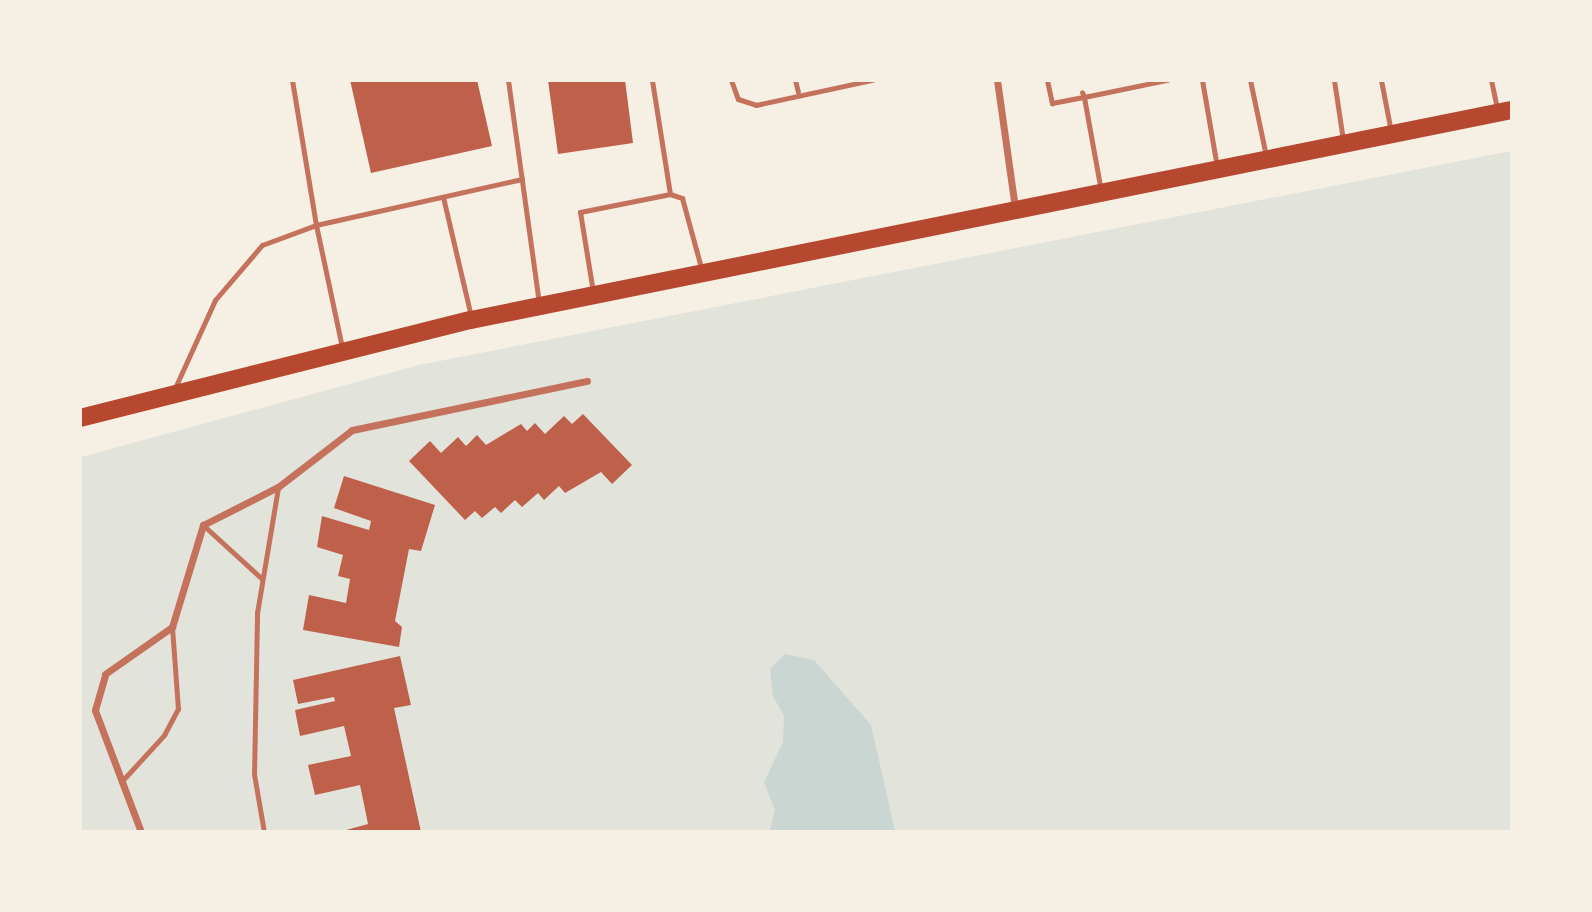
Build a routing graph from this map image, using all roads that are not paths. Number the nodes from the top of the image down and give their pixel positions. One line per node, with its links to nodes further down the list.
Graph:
1 (292, 80): 27 (lane)
2 (508, 80): 22 (lane)
3 (652, 80): 24 (lane)
4 (731, 80): 15 (lane)
5 (795, 80): 15 (lane)
6 (872, 80): 15 (lane)
7 (997, 80): 26 (street)
8 (1046, 80): 16 (lane)
9 (1167, 80): 16 (lane)
10 (1202, 80): 21 (lane)
11 (1250, 80): 20 (lane)
12 (1334, 80): 19 (lane)
13 (1381, 80): 18 (lane)
14 (1492, 80): 17 (lane)
15 (798, 92)
16 (1083, 94): 23 (lane)
17 (1505, 111): 18 (main road)
18 (1391, 134): 19 (main road)
19 (1344, 143): 20 (main road)
20 (1266, 157): 21 (main road)
21 (1217, 167): 23 (main road)
22 (522, 179): 25 (lane); 30 (lane)
23 (1101, 191): 26 (main road)
24 (670, 194): 28 (lane); 29 (lane)
25 (443, 197): 27 (lane); 31 (lane)
26 (1016, 212): 28 (main road)
27 (316, 225): 32 (lane); 34 (lane)
28 (702, 274): 29 (main road)
29 (594, 295): 30 (main road)
30 (540, 306): 31 (main road)
31 (471, 320): 32 (main road)
32 (343, 350): 34 (main road)
33 (587, 382): 36 (street)
34 (173, 394): 35 (main road)
35 (80, 418)
36 (278, 486): 37 (street); 38 (lane)
37 (203, 525): 38 (lane); 39 (street)
38 (261, 578): 42 (lane)
39 (172, 627): 40 (lane); 40 (street)
40 (121, 783): 41 (street)
41 (141, 831)
42 (264, 831)

